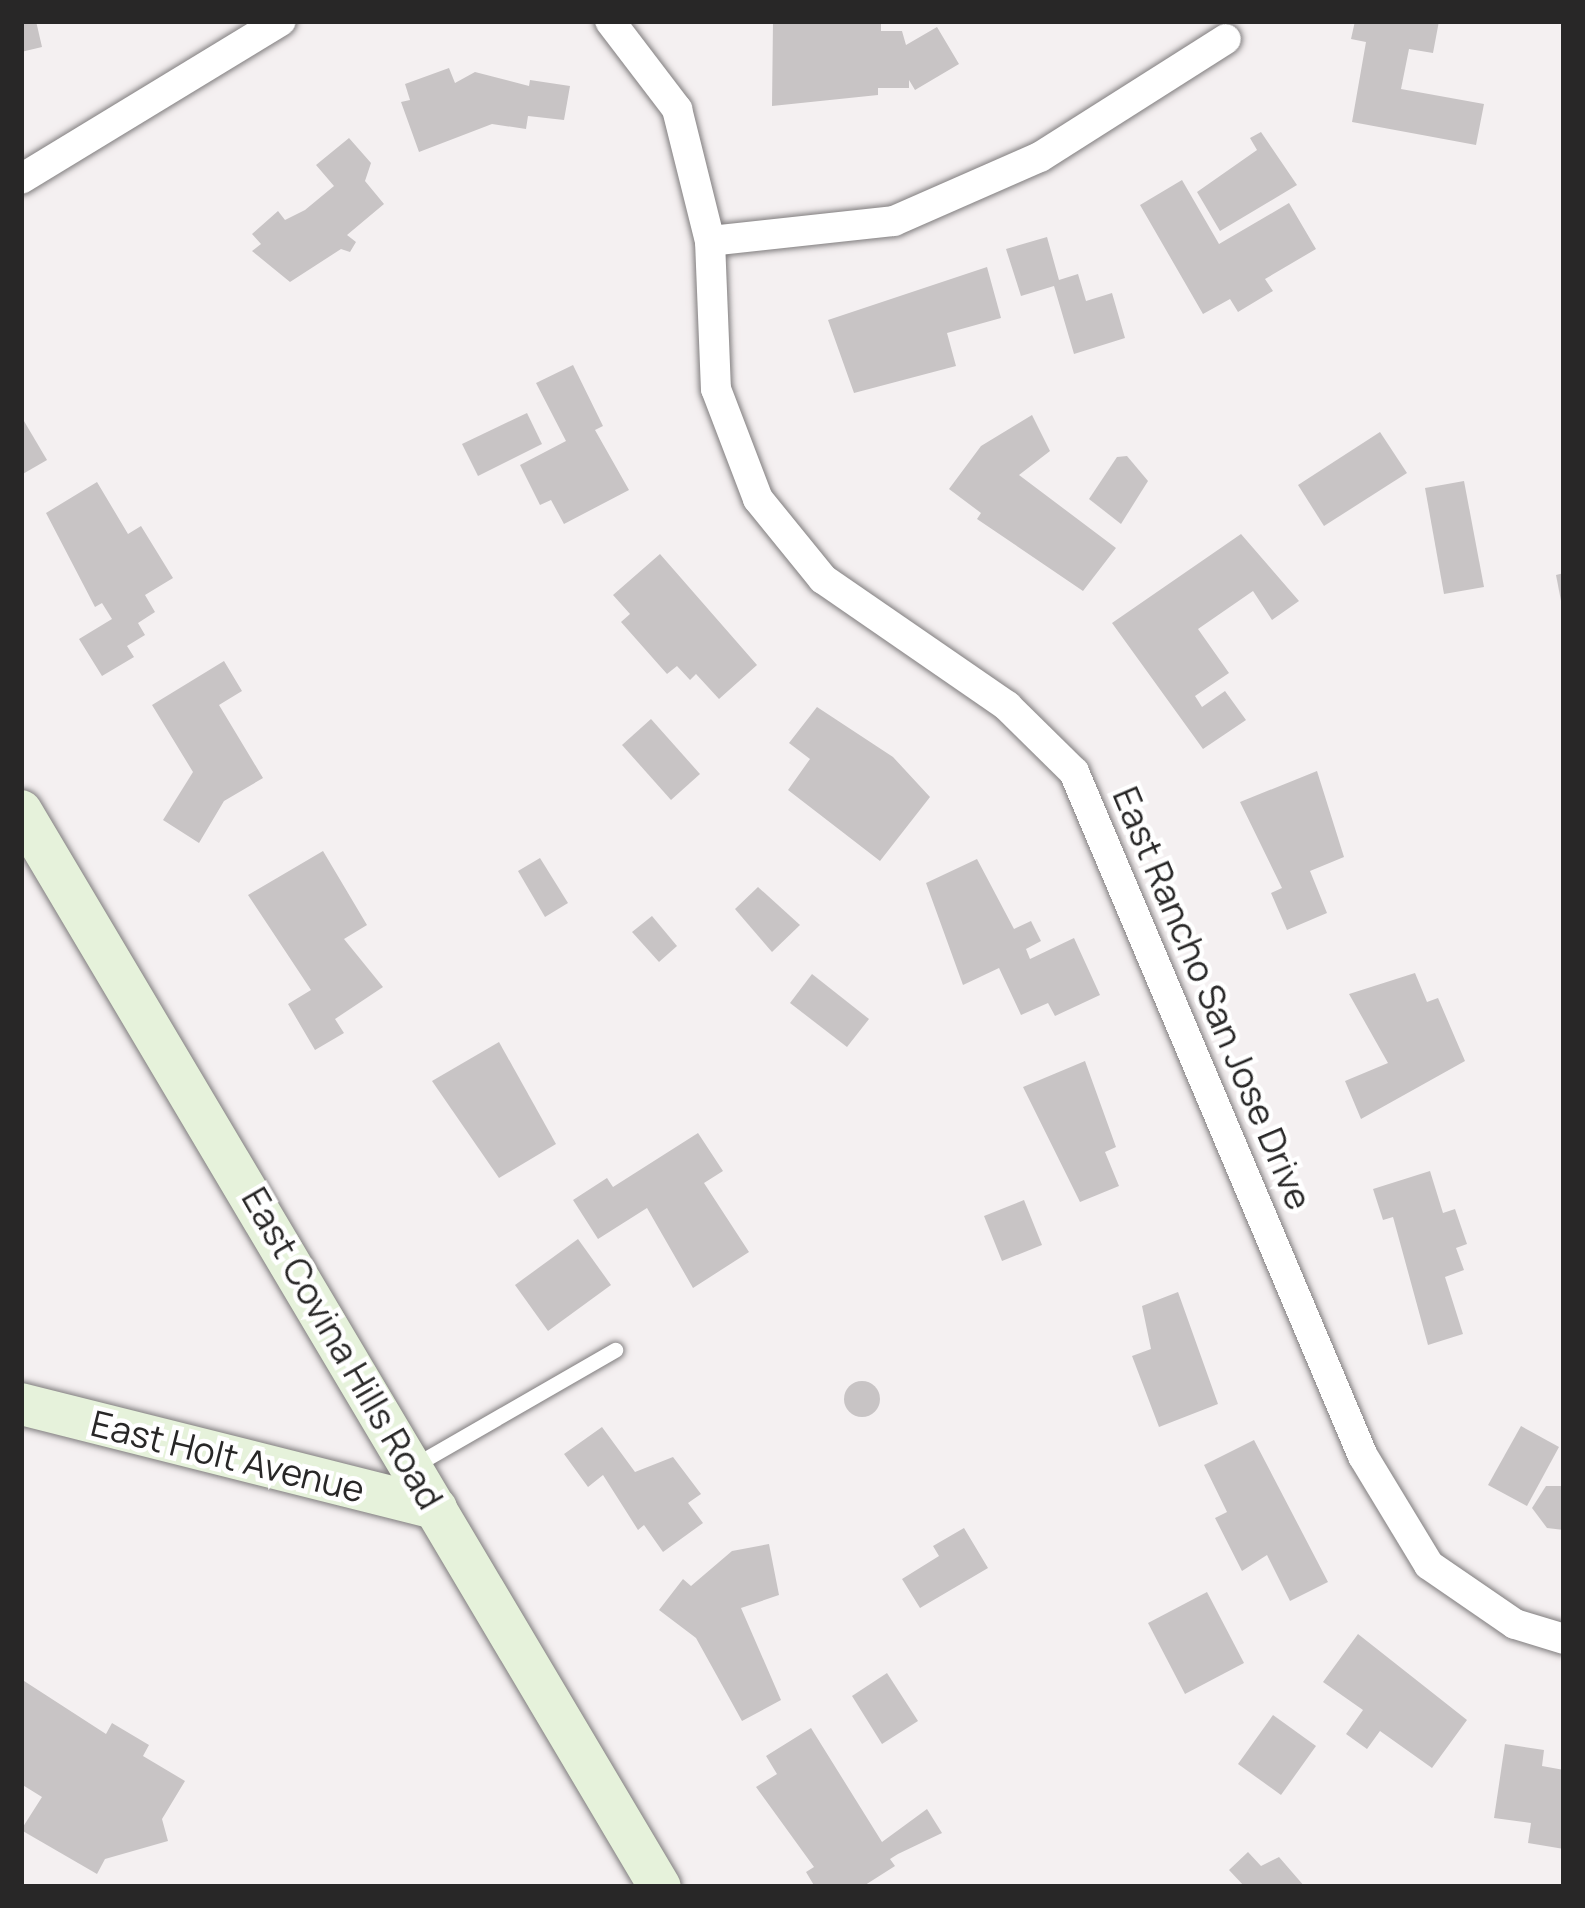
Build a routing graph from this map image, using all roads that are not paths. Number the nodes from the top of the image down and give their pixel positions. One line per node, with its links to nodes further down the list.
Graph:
1 (281, 21): 4 (street)
2 (610, 21): 5 (street, East Rancho San Jose Drive)
3 (1226, 39): 5 (street)
4 (21, 179)
5 (710, 241): 11 (street, East Rancho San Jose Drive)
6 (22, 814): 9 (street, East Covina Hills Road)
7 (615, 1350): 9 (lane)
8 (21, 1404): 10 (street, East Holt Avenue)
9 (412, 1467): 10 (street, East Covina Hills Road)
10 (436, 1508): 12 (street, East Covina Hills Road)
11 (1564, 1639)
12 (660, 1887)

